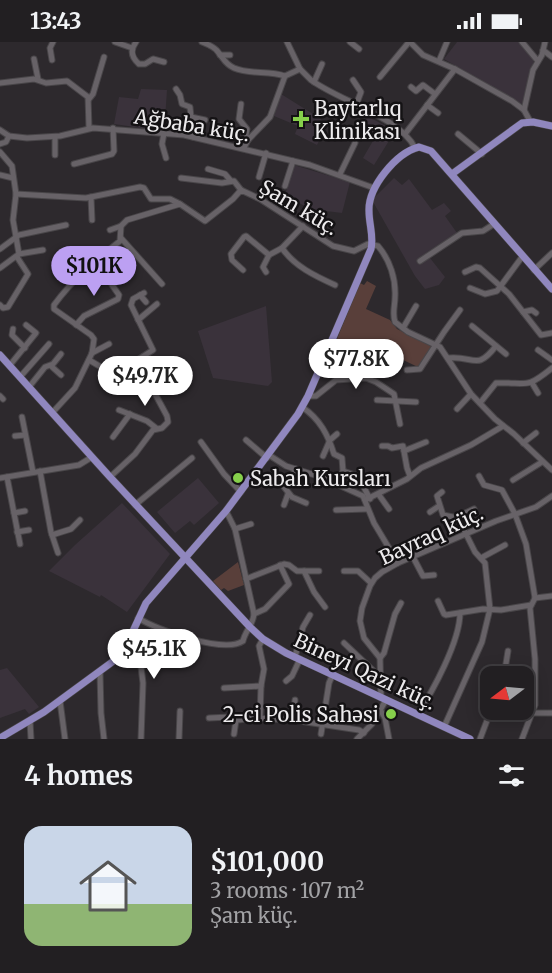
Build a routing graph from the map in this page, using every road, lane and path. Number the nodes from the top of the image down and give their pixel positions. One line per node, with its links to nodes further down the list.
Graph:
1 (53, 42): 19 (street)
2 (115, 42): 11 (street)
3 (136, 42): 11 (street)
4 (202, 42): 14 (street)
5 (287, 42): 24 (street)
6 (350, 42): 12 (street)
7 (410, 42): 21 (street); 27 (street)
8 (447, 42): 21 (street)
9 (522, 42): 20 (street)
10 (545, 42): 13 (street)
11 (132, 48): 22 (street)
12 (359, 50)
13 (543, 50): 17 (street); 20 (street)
14 (220, 55): 15 (street); 26 (street)
15 (230, 55)
16 (104, 57): 35 (street)
17 (552, 57)
18 (34, 59): 28 (street)
19 (52, 60)
20 (537, 60): 39 (street)
21 (439, 61): 25 (street)
22 (164, 62)
23 (322, 64): 31 (street)
24 (300, 69): 26 (street); 31 (street)
25 (455, 69): 34 (street); 39 (street)
26 (285, 76): 54 (street)
27 (380, 77)
28 (38, 79): 30 (street); 35 (street)
29 (353, 80): 37 (street)
30 (0, 82)
31 (314, 82): 37 (street)
32 (411, 87): 34 (street)
33 (176, 90): 41 (street)
34 (435, 94): 38 (street)
35 (89, 99): 45 (street)
36 (241, 104): 54 (street)
37 (356, 105): 49 (street)
38 (428, 105): 40 (street); 49 (street)
39 (524, 110): 43 (street)
40 (438, 113)
41 (196, 119): 42 (street); 53 (street)
42 (205, 120)
43 (530, 122): 44 (main road); 61 (main road)
44 (552, 126)
45 (89, 128): 46 (street, Ağbaba küç.); 52 (street, Ağbaba küç.)
46 (113, 128): 48 (street, Ağbaba küç.); 65 (street)
47 (1, 132): 51 (street, Ağbaba küç.)
48 (164, 133): 53 (street, Ağbaba küç.); 63 (street)
49 (405, 134): 58 (street)
50 (458, 134): 61 (street)
51 (9, 136): 52 (street, Ağbaba küç.); 56 (street)
52 (55, 137): 62 (street)
53 (193, 137): 57 (street, Ağbaba küç.)
54 (248, 140): 57 (street)
55 (355, 143): 67 (street)
56 (0, 144)
57 (244, 148): 60 (street, Ağbaba küç.)
58 (415, 148): 68 (main road); 75 (main road)
59 (0, 152): 71 (street)
60 (266, 153): 64 (street, Ağbaba küç.); 70 (street)
61 (482, 154): 68 (main road)
62 (55, 155)
63 (166, 158)
64 (293, 161): 67 (street, Ağbaba küç.); 74 (street)
65 (74, 164)
66 (208, 169): 73 (street)
67 (340, 174): 75 (street, Ağbaba küç.)
68 (452, 174): 81 (main road)
69 (0, 175): 71 (street)
70 (259, 177)
71 (13, 178): 77 (street)
72 (181, 178): 73 (street)
73 (231, 181): 76 (street)
74 (285, 186)
75 (374, 188): 88 (main road)
76 (242, 190): 79 (street, Şam küç.); 84 (street, Şam küç.)
77 (16, 194): 78 (street); 86 (street)
78 (91, 197): 79 (street); 80 (street)
79 (180, 204): 83 (street)
80 (92, 220)
81 (494, 224): 95 (main road); 96 (street)
82 (66, 225): 86 (street)
83 (121, 226): 85 (street); 87 (street)
84 (303, 226): 88 (street, Şam küç.); 89 (street)
85 (110, 230)
86 (16, 237): 90 (street); 93 (street)
87 (121, 238): 103 (street); 117 (street)
88 (372, 243): 119 (street); 145 (main road)
89 (282, 248): 94 (street); 104 (street)
90 (0, 249)
91 (44, 250): 93 (street)
92 (552, 253): 99 (street)
93 (18, 255): 97 (street); 109 (street)
94 (269, 255): 98 (street); 100 (street)
95 (522, 257): 99 (main road); 105 (street)
96 (420, 261)
97 (0, 268)
98 (243, 270)
99 (534, 270): 107 (main road)
100 (266, 272)
101 (465, 272): 105 (street)
102 (117, 280): 117 (street)
103 (162, 284)
104 (335, 285)
105 (502, 287): 106 (street); 113 (street)
106 (470, 288)
107 (552, 289)
108 (146, 302): 115 (street)
109 (0, 304)
110 (157, 304): 115 (street)
111 (416, 306): 119 (street)
112 (460, 310): 124 (street)
113 (523, 312): 114 (street); 121 (street)
114 (536, 313)
115 (138, 320): 159 (street)
116 (26, 325): 126 (street)
117 (76, 326): 131 (street)
118 (472, 326): 125 (street)
119 (403, 328): 124 (street)
120 (14, 329): 126 (street)
121 (552, 333)
122 (49, 344): 139 (street)
123 (109, 344): 131 (street)
124 (437, 345): 132 (street); 137 (street)
125 (496, 346): 129 (street); 132 (street)
126 (26, 348): 134 (street)
127 (538, 350): 133 (street)
128 (61, 354): 135 (street)
129 (506, 354)
130 (0, 355): 134 (main road, Bineyi Qazi küç.)
131 (90, 356): 140 (street); 153 (street)
132 (448, 358): 144 (street)
133 (552, 360)
134 (10, 365): 139 (main road, Bineyi Qazi küç.)
135 (51, 366): 138 (street); 142 (street)
136 (552, 368): 141 (street)
137 (407, 370)
138 (61, 375)
139 (20, 377): 142 (main road, Bineyi Qazi küç.)
140 (111, 383)
141 (532, 383): 143 (street); 149 (street)
142 (29, 387): 153 (main road, Bineyi Qazi küç.)
143 (538, 393)
144 (471, 394): 149 (street); 151 (street)
145 (308, 396): 147 (street); 150 (main road)
146 (376, 400): 147 (street)
147 (396, 401): 148 (street); 157 (street)
148 (416, 402)
149 (480, 403): 158 (street)
150 (302, 407): 160 (street); 175 (main road)
151 (457, 409)
152 (119, 410): 154 (street)
153 (52, 412): 174 (main road, Bineyi Qazi küç.)
154 (130, 414): 159 (street); 165 (street)
155 (22, 417): 163 (street)
156 (328, 423): 160 (street)
157 (400, 424)
158 (502, 426): 170 (street); 183 (street)
159 (156, 428): 185 (street)
160 (324, 429): 167 (street)
161 (536, 433): 170 (street)
162 (337, 434): 167 (street)
163 (25, 435): 164 (street); 182 (street)
164 (15, 436)
165 (113, 437)
166 (246, 440): 175 (street)
167 (330, 440): 173 (street); 180 (street)
168 (201, 442): 189 (street)
169 (426, 442): 172 (street)
170 (523, 443): 177 (street)
171 (382, 446): 172 (street)
172 (404, 451): 183 (street)
173 (322, 456)
174 (92, 457): 179 (street); 185 (main road, Bineyi Qazi küç.)
175 (268, 457): 178 (street); 189 (main road)
176 (192, 458): 196 (street)
177 (542, 462): 181 (street); 187 (street)
178 (296, 470): 188 (street); 191 (street)
179 (40, 471): 182 (street); 215 (street)
180 (343, 471): 188 (street); 194 (street)
181 (552, 471)
182 (33, 472): 186 (street)
183 (410, 476): 192 (street)
184 (479, 476): 207 (street)
185 (110, 477): 196 (main road, Bineyi Qazi küç.)
186 (3, 478): 206 (street)
187 (513, 480)
188 (337, 484): 194 (street)
189 (242, 492): 204 (main road)
190 (442, 492): 198 (street)
191 (288, 494): 195 (street); 197 (street)
192 (379, 495): 194 (street); 200 (street)
193 (552, 496): 207 (street, Bayraq küç.)
194 (368, 499): 199 (street)
195 (306, 503)
196 (135, 505): 221 (main road, Bineyi Qazi küç.)
197 (284, 505)
198 (439, 506): 205 (street); 208 (street)
199 (367, 509): 202 (street); 219 (street)
200 (389, 509)
201 (474, 509): 208 (street)
202 (336, 510)
203 (25, 511): 206 (street)
204 (226, 511): 211 (street); 221 (main road)
205 (430, 512)
206 (14, 513): 213 (street)
207 (515, 514): 214 (street, Bayraq küç.); 233 (street)
208 (457, 516): 214 (street)
209 (80, 520): 215 (street)
210 (252, 524): 211 (street)
211 (235, 529): 230 (street)
212 (29, 530): 213 (street)
213 (17, 532): 216 (street)
214 (467, 534): 222 (street, Bayraq küç.); 223 (street)
215 (52, 535): 220 (street)
216 (20, 544)
217 (505, 545): 223 (street)
218 (402, 546): 219 (street)
219 (393, 552): 224 (street)
220 (58, 553)
221 (183, 556): 242 (main road); 243 (main road, Bineyi Qazi küç.)
222 (413, 557): 224 (street, Bayraq küç.); 229 (street)
223 (481, 558): 238 (street)
224 (398, 563): 231 (street, Bayraq küç.)
225 (280, 565): 228 (street); 230 (street); 240 (street)
226 (319, 571): 228 (street)
227 (344, 571): 231 (street)
228 (304, 572): 237 (street)
229 (434, 576)
230 (246, 579): 240 (street)
231 (371, 583): 252 (street, Bayraq küç.)
232 (552, 596): 233 (street)
233 (535, 598): 236 (street)
234 (438, 601): 239 (street)
235 (402, 603): 252 (street)
236 (531, 604): 238 (street); 264 (street)
237 (325, 607)
238 (490, 609): 239 (street); 278 (street)
239 (460, 613): 269 (street)
240 (254, 614): 243 (street)
241 (310, 615): 251 (street)
242 (136, 617): 244 (street); 246 (main road); 255 (main road)
243 (250, 627): 245 (street); 247 (main road, Bineyi Qazi küç.)
244 (168, 632): 245 (street); 253 (street)
245 (176, 634): 248 (street)
246 (131, 636): 255 (main road); 287 (street)
247 (263, 639): 251 (main road, Bineyi Qazi küç.); 259 (street)
248 (180, 642)
249 (344, 643): 257 (street)
250 (508, 651): 254 (street)
251 (297, 658): 256 (main road, Bineyi Qazi küç.); 258 (street)
252 (380, 658): 257 (street)
253 (170, 662)
254 (506, 666)
255 (99, 670): 261 (main road); 286 (street)
256 (333, 674): 262 (main road, Bineyi Qazi küç.); 277 (street)
257 (380, 677): 262 (street)
258 (286, 681)
259 (261, 686): 260 (street); 271 (street)
260 (224, 688)
261 (59, 699): 272 (main road); 285 (street)
262 (383, 699): 266 (street); 269 (main road, Bineyi Qazi küç.)
263 (295, 700): 274 (street)
264 (534, 709)
265 (180, 711): 288 (street)
266 (381, 711): 279 (street); 290 (street)
267 (534, 713): 268 (street)
268 (552, 713)
269 (417, 715): 278 (main road, Bineyi Qazi küç.)
270 (209, 718): 273 (street)
271 (260, 718): 273 (street); 274 (street)
272 (29, 720): 282 (main road); 284 (street)
273 (236, 720): 280 (street)
274 (293, 720): 277 (street)
275 (487, 720): 292 (street)
276 (529, 720): 293 (street)
277 (323, 725): 279 (street); 281 (street)
278 (444, 727): 283 (main road, Bineyi Qazi küç.)
279 (364, 733): 289 (street)
280 (234, 734)
281 (321, 734)
282 (0, 736)
283 (454, 736): 291 (main road, Bineyi Qazi küç.)
284 (31, 739)
285 (65, 739)
286 (104, 739)
287 (141, 739)
288 (179, 739)
289 (357, 739)
290 (389, 739)
291 (470, 739)
292 (480, 739)
293 (522, 739)

